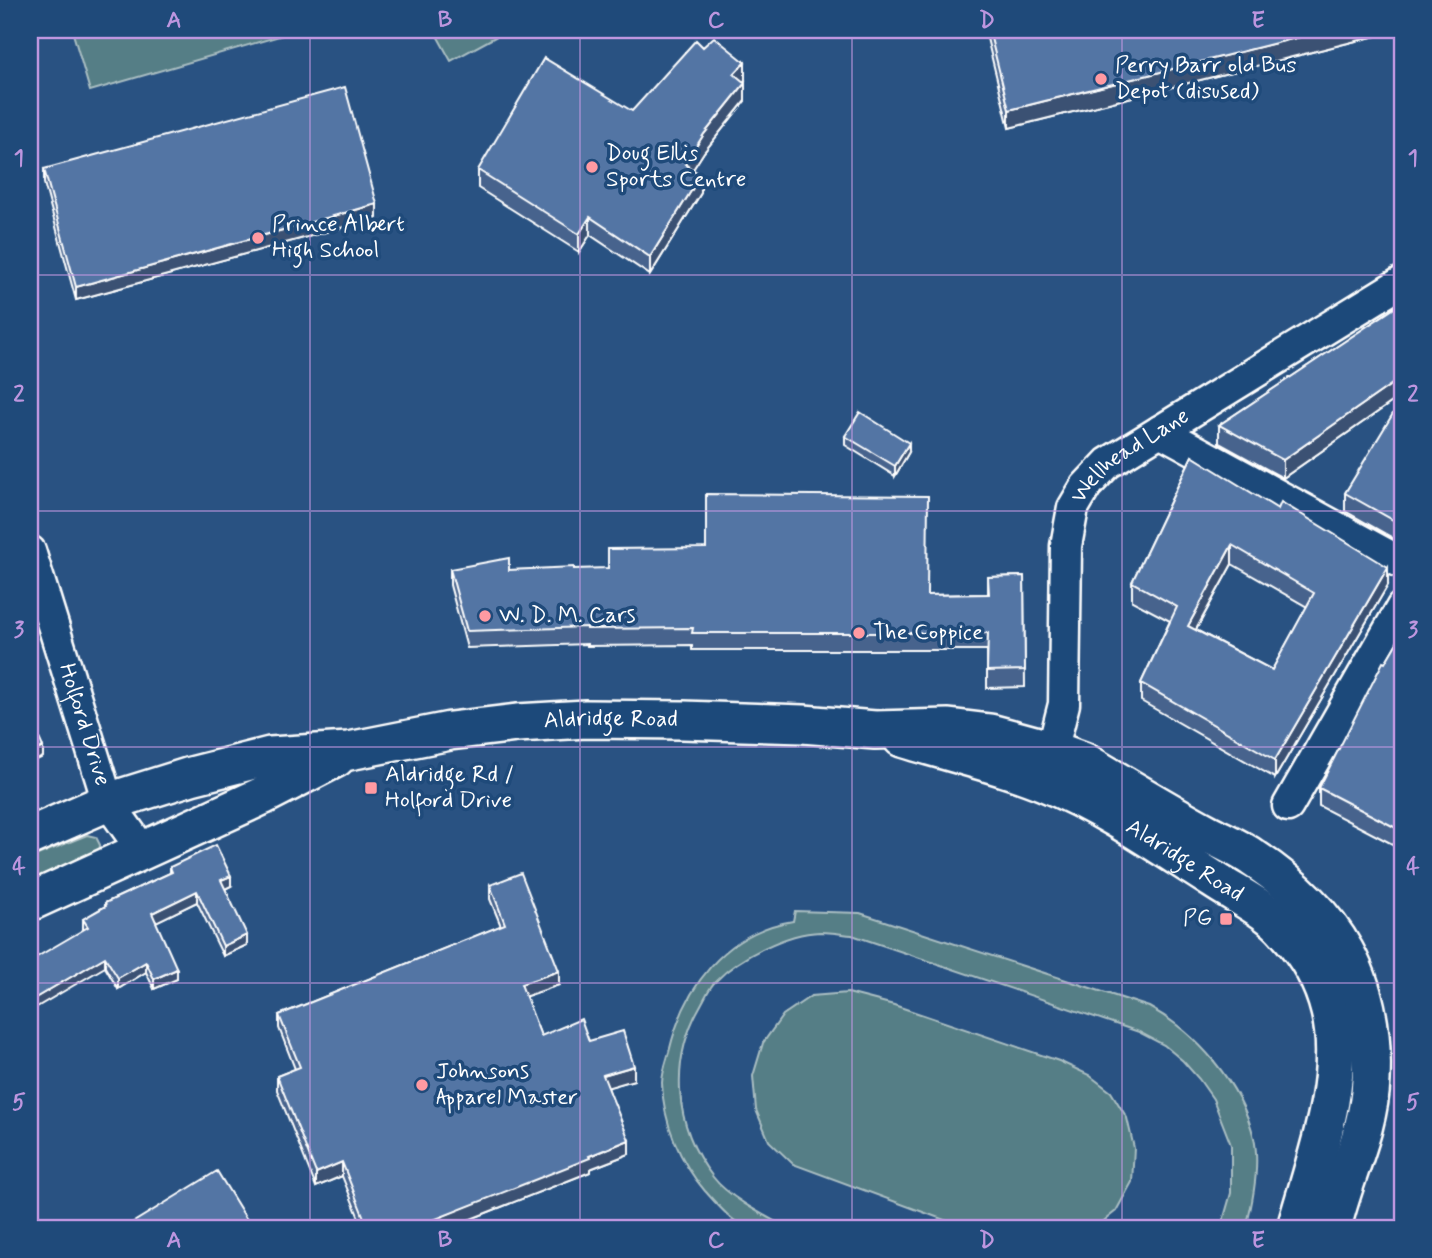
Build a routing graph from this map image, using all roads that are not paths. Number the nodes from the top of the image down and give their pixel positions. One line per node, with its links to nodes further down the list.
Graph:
1 (1402, 282): 2 (street, Wellhead Lane)
2 (1160, 431): 4 (street); 7 (street, Wellhead Lane)
3 (30, 551): 8 (street, Holford Drive)
4 (1402, 563)
5 (1402, 607): 9 (street)
6 (349, 751): 7 (main road, Aldridge Road); 8 (main road, Aldridge Road); 11 (main road, Aldridge Road)
7 (1049, 766): 13 (main road, Aldridge Road); 14 (main road, Aldridge Road)
8 (108, 802): 10 (main road, Aldridge Road); 11 (street, Holford Drive)
9 (1288, 806)
10 (30, 836)
11 (143, 850): 12 (main road, Aldridge Road)
12 (30, 902)
13 (1296, 1228)
14 (1332, 1228)

